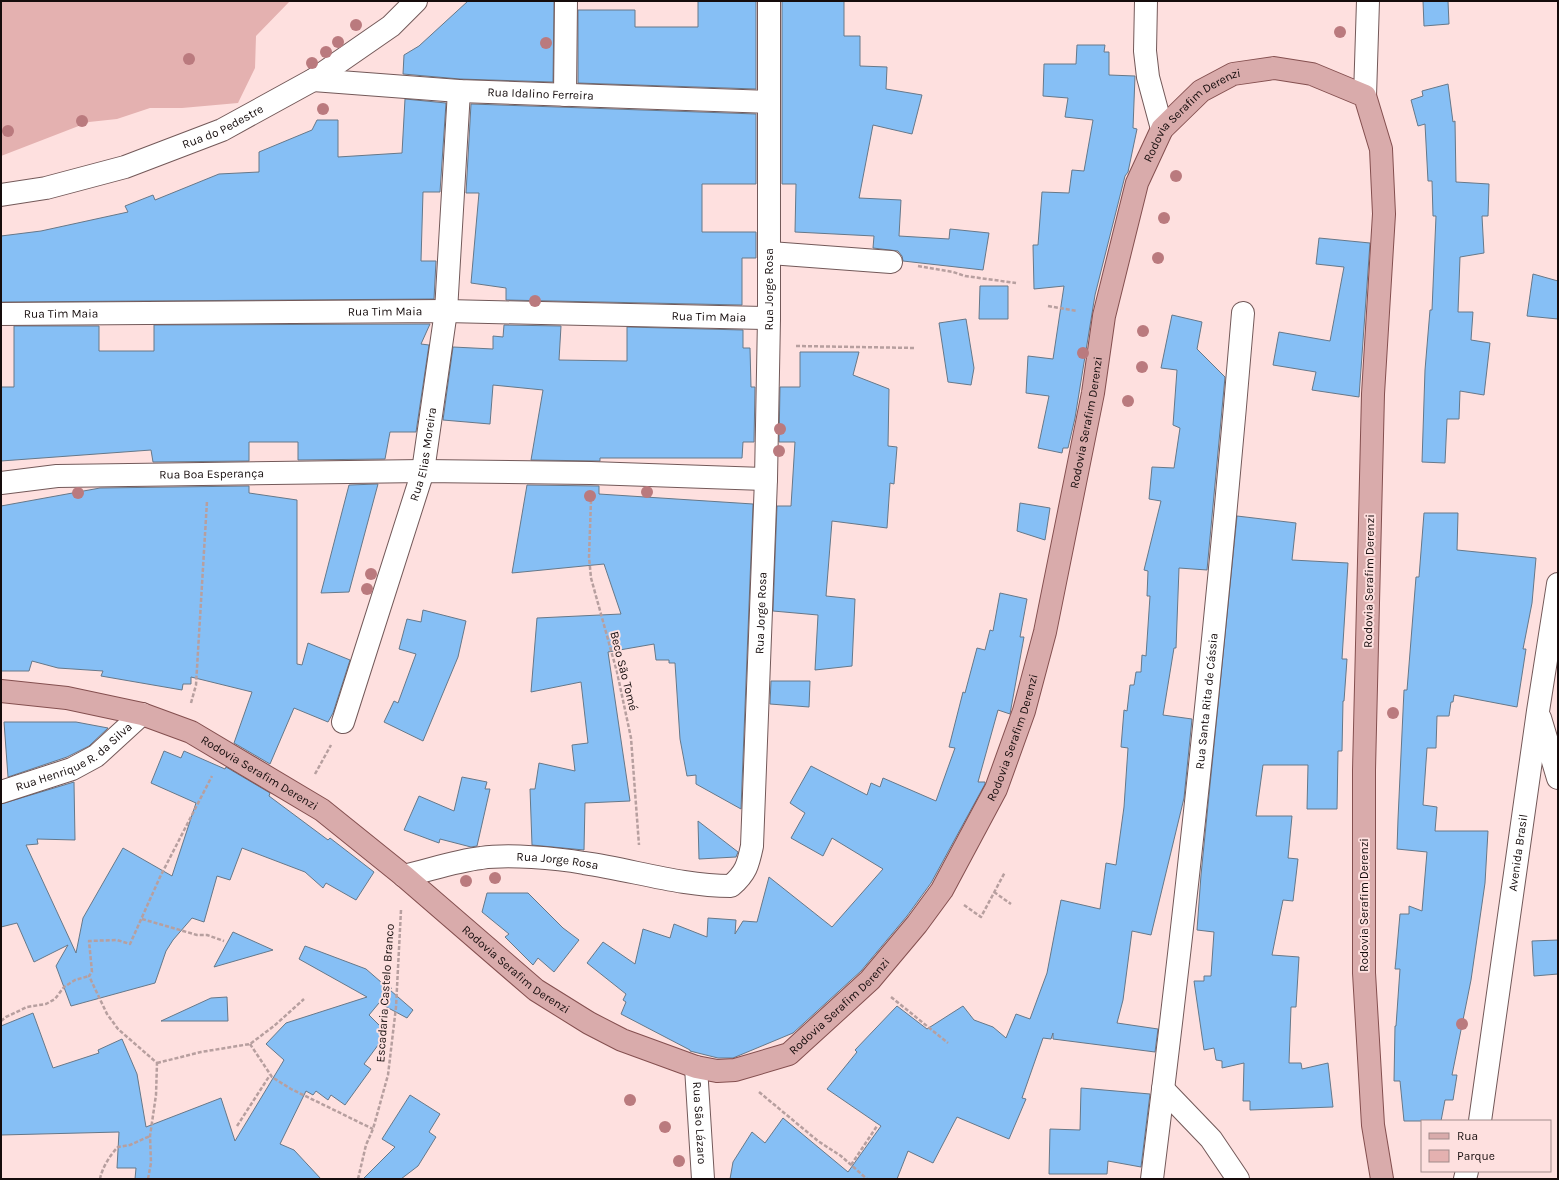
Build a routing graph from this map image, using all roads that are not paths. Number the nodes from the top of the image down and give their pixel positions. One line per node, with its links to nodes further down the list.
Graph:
1 (416, 1): 6 (street, Rua do Pedestre)
2 (566, 1): 8 (street)
3 (769, 1): 10 (street, Rua Jorge Rosa)
4 (1146, 1): 11 (street)
5 (1368, 1): 9 (street)
6 (313, 80): 7 (street, Rua Idalino Ferreira); 12 (street, Rua do Pedestre)
7 (459, 91): 8 (street, Rua Idalino Ferreira); 15 (street, Rua Elias Moreira)
8 (565, 95): 10 (street, Rua Idalino Ferreira)
9 (1365, 96): 11 (main road, Rodovia Serafim Derenzi); 36 (main road, Rodovia Serafim Derenzi)
10 (769, 102): 13 (street, Rua Jorge Rosa)
11 (1162, 129): 30 (main road, Rodovia Serafim Derenzi)
12 (1, 195)
13 (770, 253): 14 (street); 18 (street, Rua Jorge Rosa)
14 (892, 262)
15 (446, 312): 17 (street, Rua Tim Maia); 18 (street, Rua Tim Maia); 19 (street, Rua Elias Moreira)
16 (1243, 313): 31 (street, Rua Santa Rita de Cássia)
17 (1, 314)
18 (769, 318): 20 (street, Rua Jorge Rosa)
19 (423, 471): 20 (street); 21 (street, Rua Boa Esperança); 26 (street, Rua Elias Moreira)
20 (766, 479): 29 (street, Rua Jorge Rosa)
21 (1, 483)
22 (1558, 584): 24 (street, Avenida Brasil)
23 (1, 691): 25 (main road, Rodovia Serafim Derenzi)
24 (1538, 712): 27 (street); 32 (street, Avenida Brasil)
25 (142, 714): 28 (street, Rua Henrique R. da Silva); 29 (main road, Rodovia Serafim Derenzi)
26 (343, 722)
27 (1558, 778)
28 (1, 792)
29 (404, 876): 30 (main road, Rodovia Serafim Derenzi)
30 (696, 1067): 33 (street, Rua São Lázaro)
31 (1163, 1088): 34 (street, Rua Santa Rita de Cássia); 35 (street)
32 (1480, 1120)
33 (703, 1179)
34 (1152, 1179)
35 (1238, 1179)
36 (1382, 1179)

